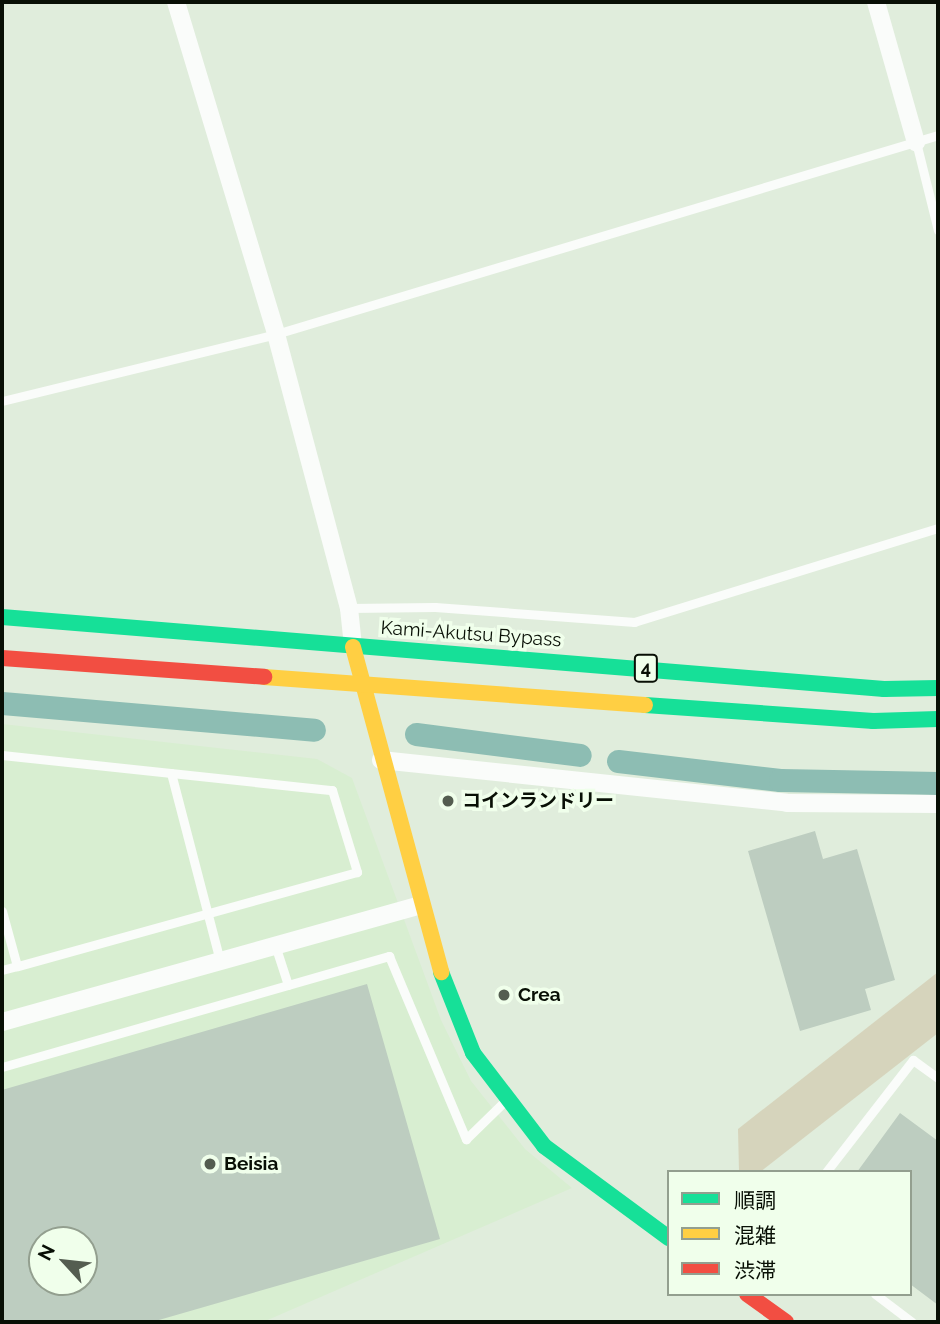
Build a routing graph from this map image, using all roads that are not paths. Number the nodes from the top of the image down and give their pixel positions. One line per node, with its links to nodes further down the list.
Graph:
1 (176, 2): 6 (street)
2 (876, 2): 4 (street)
3 (938, 135): 4 (lane)
4 (916, 142): 5 (lane); 6 (lane)
5 (938, 230)
6 (275, 334): 7 (lane); 9 (street)
7 (2, 401)
8 (938, 528): 9 (lane)
9 (349, 608): 11 (street)
10 (2, 617): 11 (main road, Kami-Akutsu Bypass / 4)
11 (353, 647): 13 (main road); 14 (main road, Kami-Akutsu Bypass / 4)
12 (2, 658): 13 (main road, 4)
13 (358, 683): 15 (main road, 4); 17 (main road)
14 (938, 688)
15 (938, 719)
16 (2, 755): 18 (lane)
17 (382, 760): 19 (street); 20 (main road)
18 (171, 773): 22 (lane); 22 (lane)
19 (938, 804)
20 (421, 905): 23 (street); 31 (main road)
21 (2, 911): 25 (lane)
22 (206, 914): 24 (lane); 25 (lane)
23 (275, 945): 24 (street); 27 (lane)
24 (220, 961): 28 (street)
25 (17, 966): 26 (lane)
26 (2, 970)
27 (288, 985): 29 (lane); 31 (lane)
28 (2, 1022)
29 (2, 1067)
30 (938, 1078): 32 (lane)
31 (505, 1101): 33 (main road)
32 (828, 1170)
33 (667, 1237)
34 (750, 1296): 36 (main road)
35 (878, 1296): 37 (lane)
36 (786, 1322)
37 (912, 1322)

